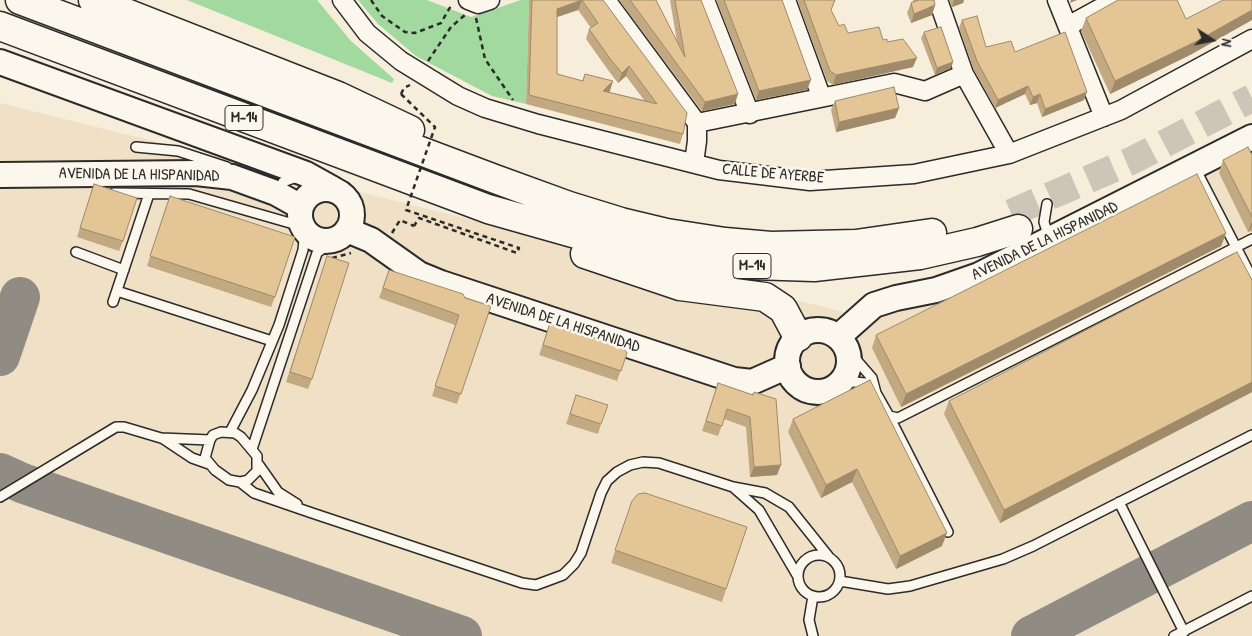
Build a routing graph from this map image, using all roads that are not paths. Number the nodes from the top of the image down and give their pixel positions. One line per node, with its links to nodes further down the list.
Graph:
1 (20, 0): 27 (highway, M-14)
2 (93, 0): 27 (highway)
3 (342, 0): 23 (street, CALLE DE AYERBE)
4 (606, 0): 18 (street)
5 (705, 0): 16 (street)
6 (786, 0): 15 (street)
7 (938, 0): 14 (street)
8 (1057, 0): 11 (street)
9 (1115, 0): 11 (street)
10 (0, 26): 33 (highway, M-14)
11 (1068, 26): 17 (street)
12 (1252, 39): 17 (street, CALLE DE AYERBE)
13 (0, 62): 22 (street, AVENIDA DE LA HISPANIDAD)
14 (964, 74): 15 (street); 21 (street)
15 (821, 96): 16 (street)
16 (750, 114): 18 (street)
17 (1104, 117): 21 (street, CALLE DE AYERBE)
18 (697, 123): 23 (street)
19 (1252, 137): 24 (street, AVENIDA DE LA HISPANIDAD)
20 (136, 146): 28 (lane)
21 (1009, 154): 23 (street, CALLE DE AYERBE)
22 (261, 158): 25 (street, AVENIDA DE LA HISPANIDAD); 28 (street, AVENIDA DE LA HISPANIDAD)
23 (694, 163)
24 (1195, 167): 37 (street, AVENIDA DE LA HISPANIDAD); 38 (lane)
25 (306, 174): 28 (lane); 29 (street, AVENIDA DE LA HISPANIDAD)
26 (0, 175): 28 (street, AVENIDA DE LA HISPANIDAD)
27 (495, 180): 33 (highway, M-14)
28 (279, 187): 34 (street, AVENIDA DE LA HISPANIDAD)
29 (333, 189): 34 (street); 35 (street)
30 (114, 193): 31 (lane)
31 (149, 194): 34 (lane); 40 (lane)
32 (1047, 204): 37 (lane)
33 (488, 209): 44 (highway)
34 (303, 217): 35 (street); 45 (lane)
35 (341, 235): 47 (street, AVENIDA DE LA HISPANIDAD); 55 (lane)
36 (1252, 239): 38 (lane)
37 (1050, 240): 46 (street, AVENIDA DE LA HISPANIDAD)
38 (1236, 247): 41 (lane); 50 (lane)
39 (76, 252): 40 (lane)
40 (124, 270): 42 (lane)
41 (1252, 278)
42 (117, 291): 43 (lane); 45 (lane)
43 (113, 302)
44 (798, 337): 46 (street); 47 (street)
45 (272, 341): 51 (lane)
46 (842, 342): 48 (street); 49 (lane)
47 (788, 366): 48 (street)
48 (841, 381): 49 (lane)
49 (876, 393): 50 (lane)
50 (889, 416): 63 (lane)
51 (230, 432): 54 (lane); 55 (lane)
52 (1252, 435): 61 (lane)
53 (161, 438): 54 (lane); 56 (lane); 60 (lane)
54 (210, 440): 56 (lane)
55 (252, 449): 57 (lane)
56 (209, 464): 58 (lane)
57 (259, 465): 58 (lane); 62 (lane)
58 (240, 482): 62 (lane)
59 (733, 487): 62 (lane); 64 (lane); 65 (lane)
60 (0, 497)
61 (1119, 502): 66 (lane); 69 (lane)
62 (312, 513)
63 (948, 532)
64 (829, 557): 65 (lane); 66 (lane)
65 (797, 575): 67 (lane)
66 (840, 581): 67 (lane)
67 (813, 596): 70 (lane)
68 (1252, 596): 69 (lane)
69 (1184, 632): 71 (lane)
70 (812, 636)
71 (1174, 636)

